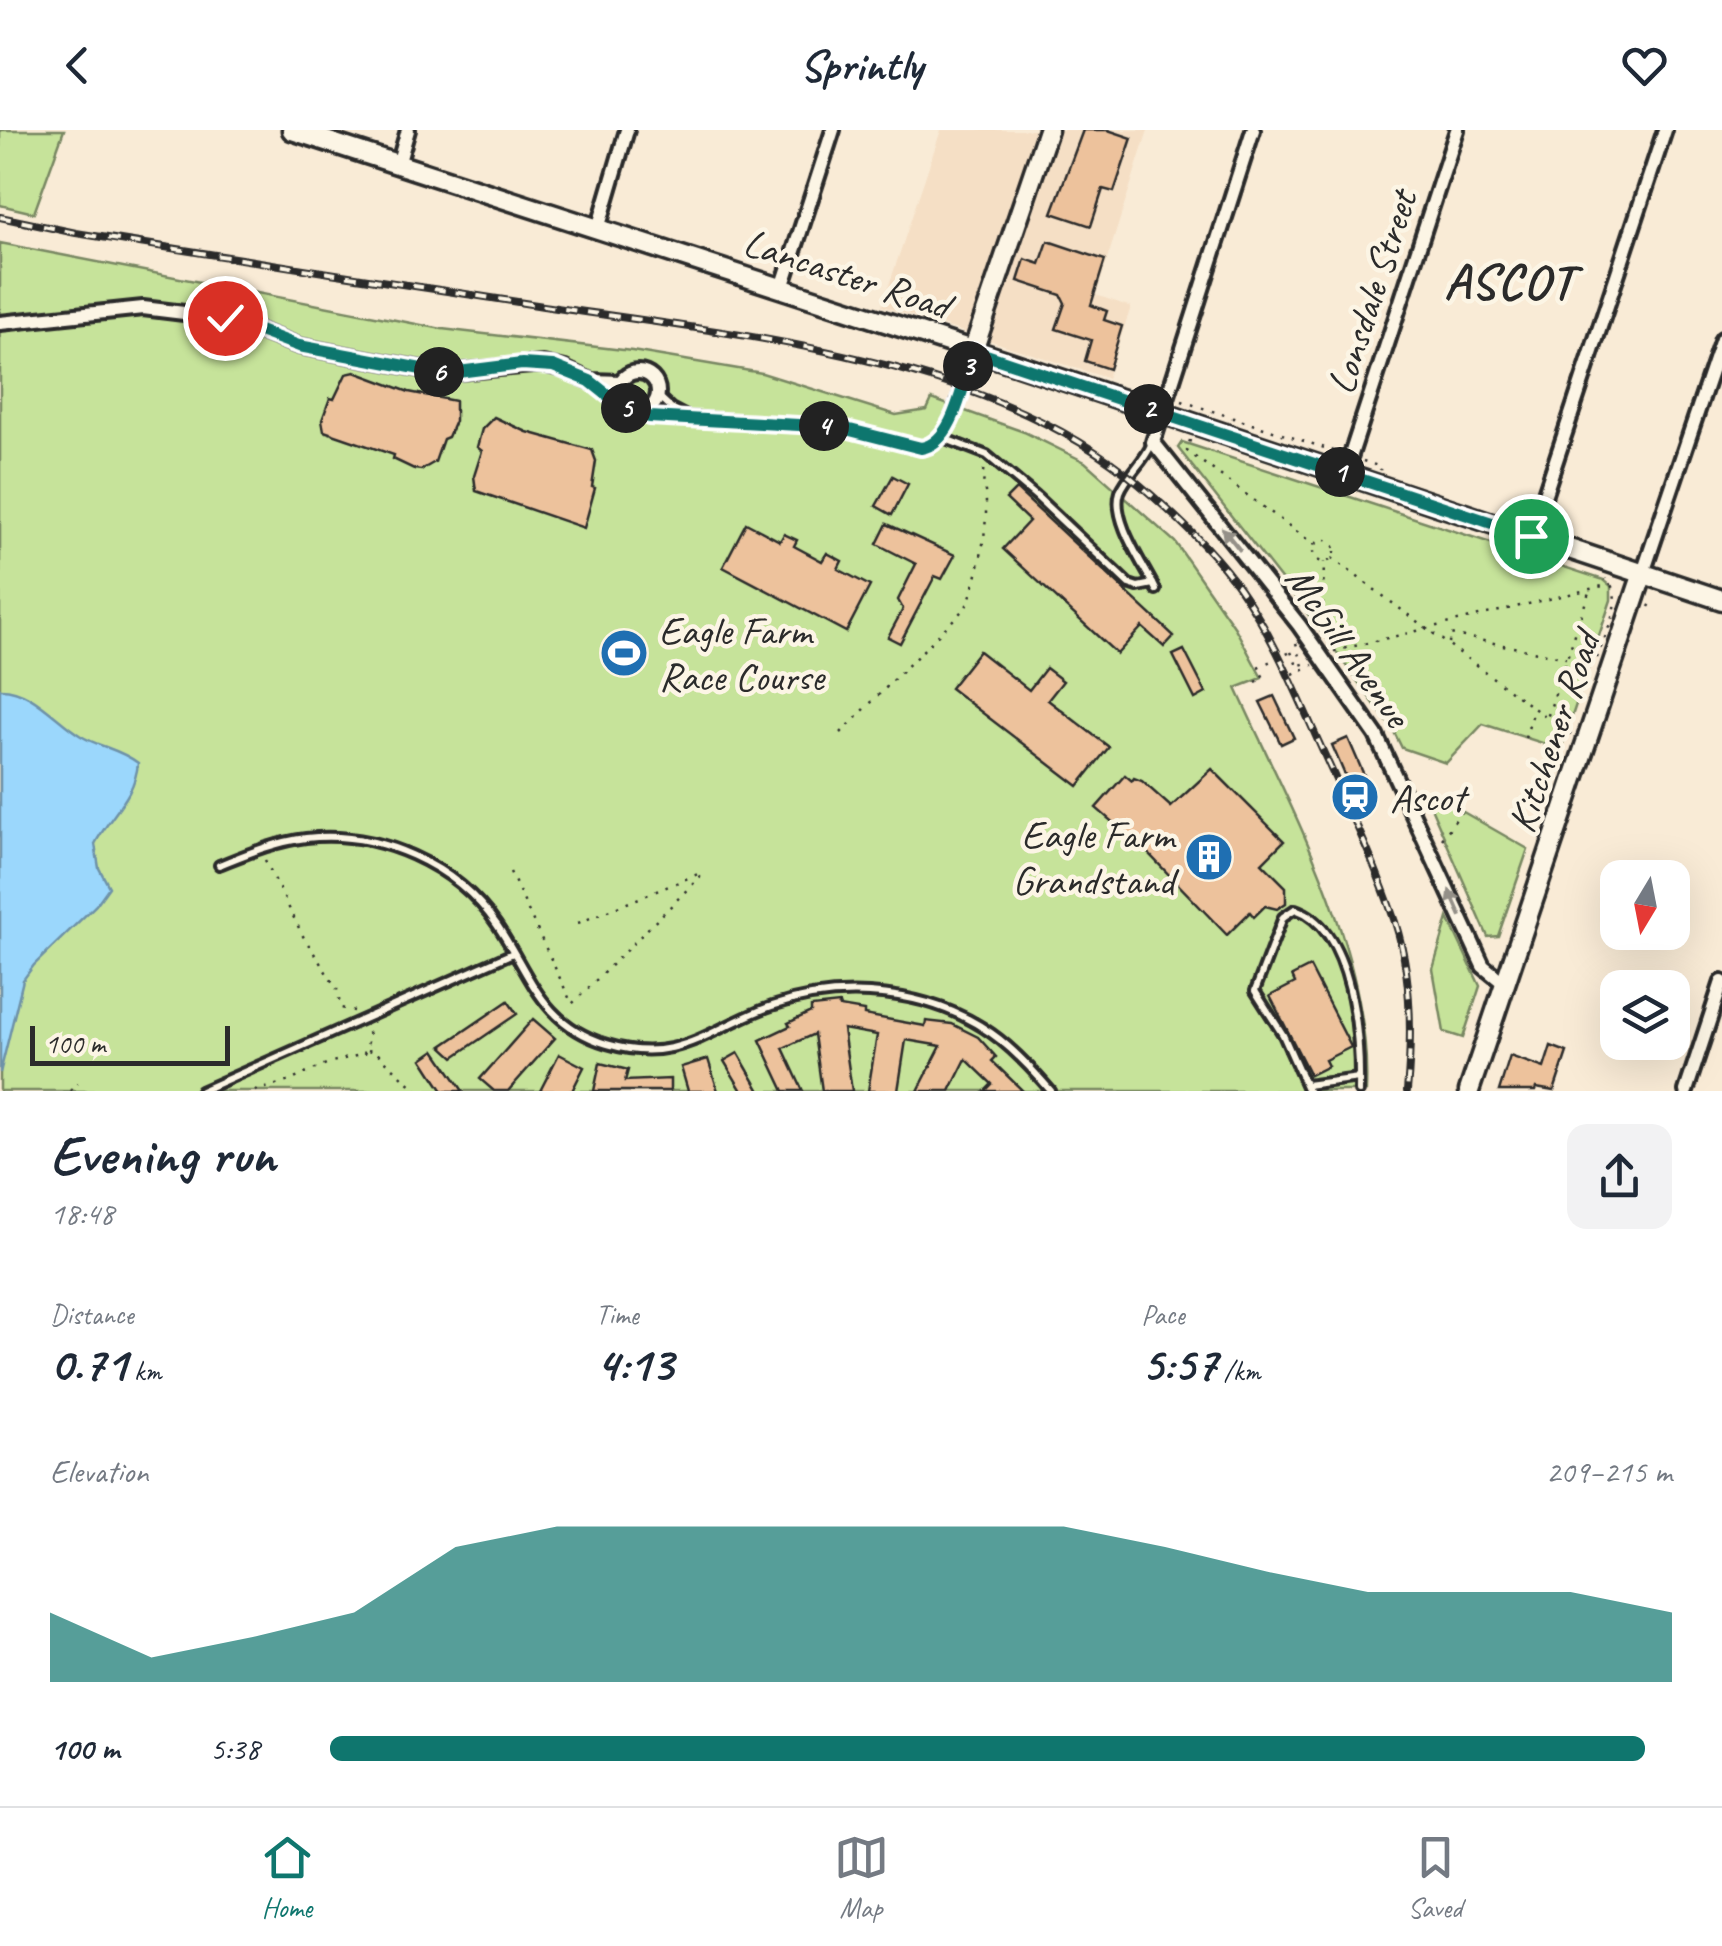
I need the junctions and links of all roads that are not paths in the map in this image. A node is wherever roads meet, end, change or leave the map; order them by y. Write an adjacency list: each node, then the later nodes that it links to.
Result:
1 (292, 130): 9 (main road, Lancaster Road)
2 (408, 130): 9 (street)
3 (627, 130): 10 (street)
4 (833, 130): 11 (street)
5 (1048, 130): 14 (main road)
6 (1253, 130): 20 (street)
7 (1457, 130): 24 (street, Lonsdale Street)
8 (1664, 130): 25 (street)
9 (398, 165): 10 (main road, Lancaster Road)
10 (598, 230): 11 (main road, Lancaster Road)
11 (782, 288): 14 (main road, Lancaster Road)
12 (0, 323): 15 (street)
13 (1722, 339): 26 (street, Kitchener Road)
14 (974, 351): 20 (main road, Lancaster Road); 22 (lane)
15 (590, 381): 16 (street); 18 (street)
16 (620, 382): 17 (street); 18 (street)
17 (657, 394): 19 (street); 21 (lane)
18 (619, 399): 19 (street)
19 (639, 412): 21 (lane)
20 (1161, 412): 23 (street); 24 (main road, Lancaster Road)
21 (689, 417): 22 (lane)
22 (942, 438): 23 (lane)
23 (1152, 442): 31 (street, McGill Avenue, one-way to 23)
24 (1345, 474): 25 (main road, Lancaster Road)
25 (1531, 536): 26 (main road, Lancaster Road)
26 (1643, 573): 27 (main road, Lancaster Road); 31 (main road, Kitchener Road)
27 (1722, 600)
28 (219, 865): 29 (lane)
29 (513, 953): 35 (lane); 36 (lane)
30 (1722, 982): 38 (street)
31 (1505, 984): 34 (main road, Kitchener Road)
32 (1359, 1078): 33 (lane); 33 (lane); 37 (lane)
33 (1307, 1088)
34 (1473, 1088)
35 (201, 1091)
36 (1051, 1091)
37 (1359, 1091)
38 (1686, 1091)

